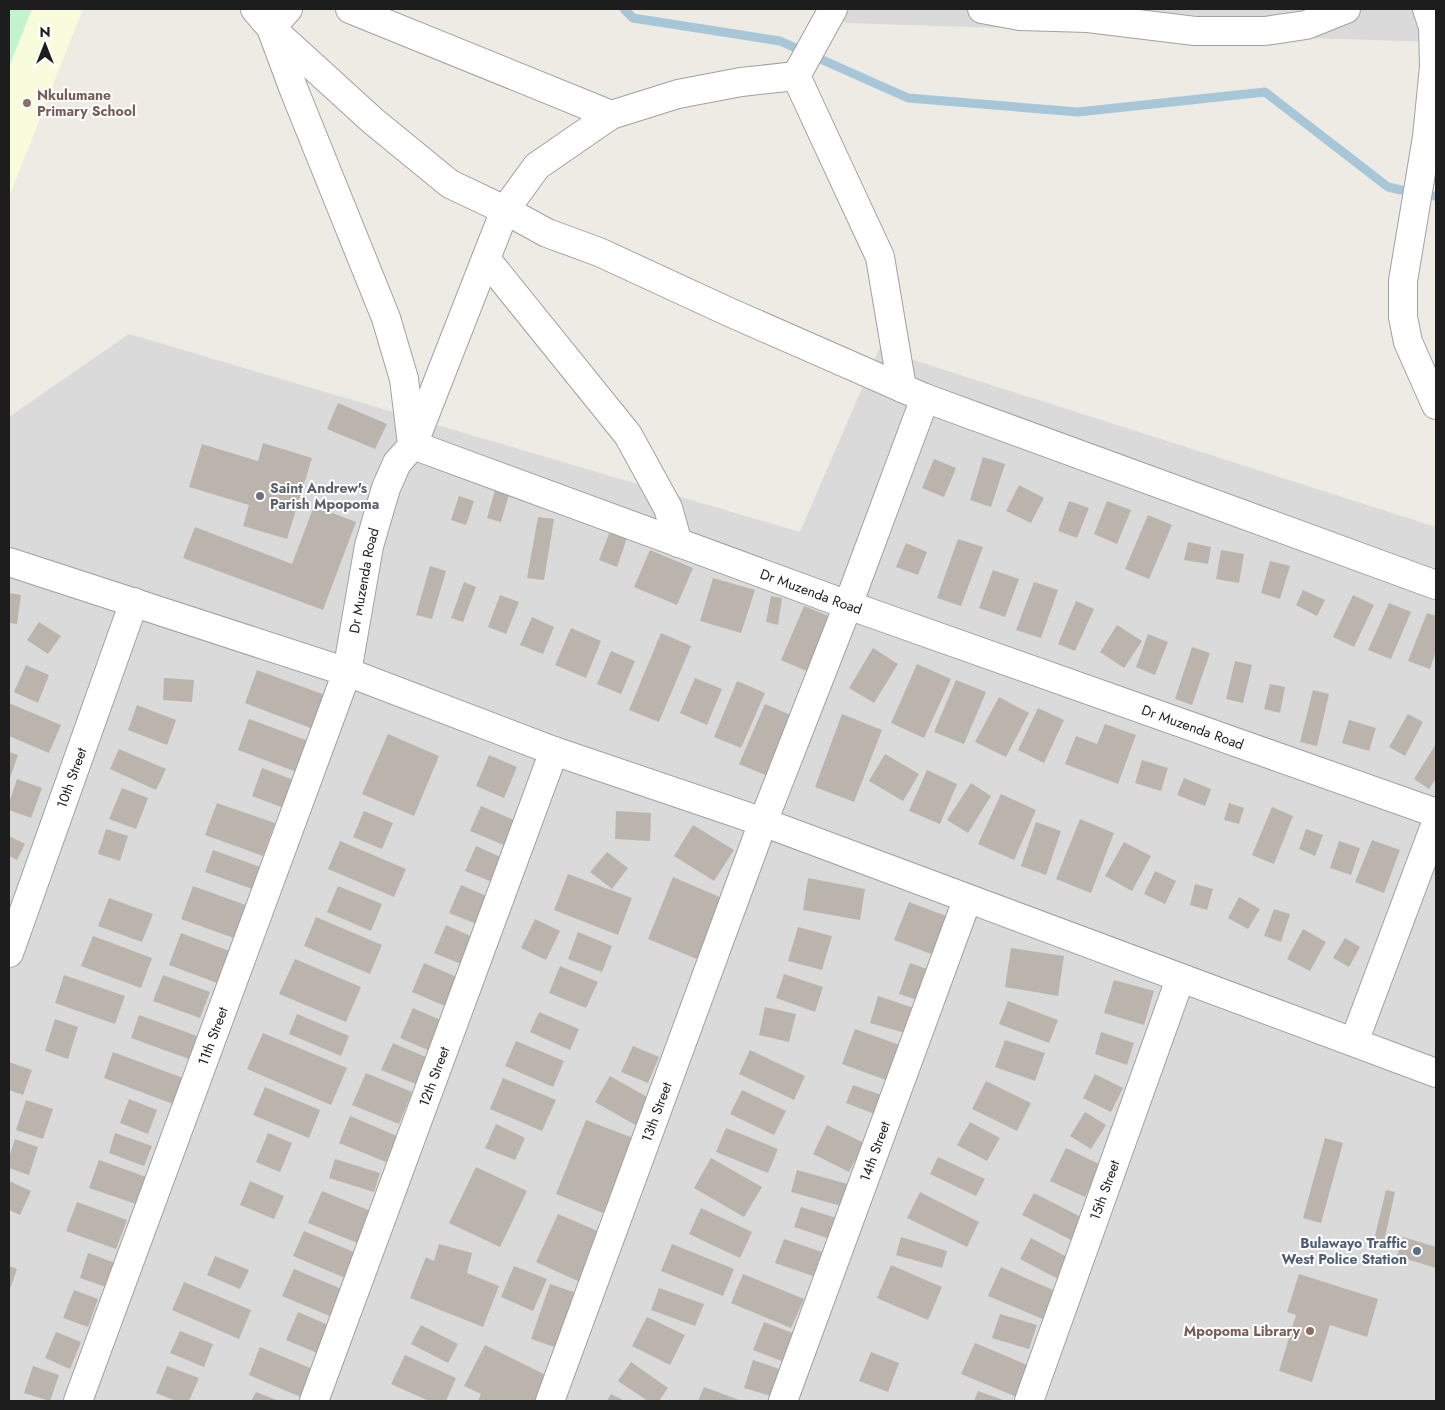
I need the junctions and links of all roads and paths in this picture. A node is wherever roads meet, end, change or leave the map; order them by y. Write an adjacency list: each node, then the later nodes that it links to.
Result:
1 (350, 9): 9 (street)
2 (982, 9): 5 (street)
3 (1346, 9): 5 (street)
4 (1427, 9): 13 (street)
5 (1090, 13)
6 (271, 15): 10 (street); 14 (street)
7 (829, 18): 8 (street)
8 (796, 76): 9 (street); 12 (street)
9 (611, 115): 10 (street)
10 (505, 210): 11 (street); 12 (street)
11 (486, 259): 14 (street); 15 (street)
12 (913, 393): 17 (street); 19 (street, 13th Street)
13 (1436, 405)
14 (413, 445): 15 (street, Dr Muzenda Road); 20 (street, Dr Muzenda Road)
15 (678, 543): 19 (street, Dr Muzenda Road)
16 (9, 562): 18 (street)
17 (1436, 585)
18 (134, 602): 20 (street); 26 (street, 10th Street)
19 (848, 605): 22 (street, Dr Muzenda Road); 23 (street, 13th Street)
20 (347, 672): 21 (street); 30 (street, 11th Street)
21 (554, 751): 23 (street); 31 (street, 12th Street)
22 (1436, 813)
23 (763, 822): 25 (street); 32 (street, 13th Street)
24 (1436, 823): 28 (street)
25 (967, 900): 27 (street); 33 (street, 14th Street)
26 (9, 953)
27 (1180, 979): 28 (street); 34 (street, 15th Street)
28 (1354, 1042): 29 (street)
29 (1436, 1074)
30 (78, 1401)
31 (314, 1401)
32 (550, 1401)
33 (783, 1401)
34 (1029, 1401)

